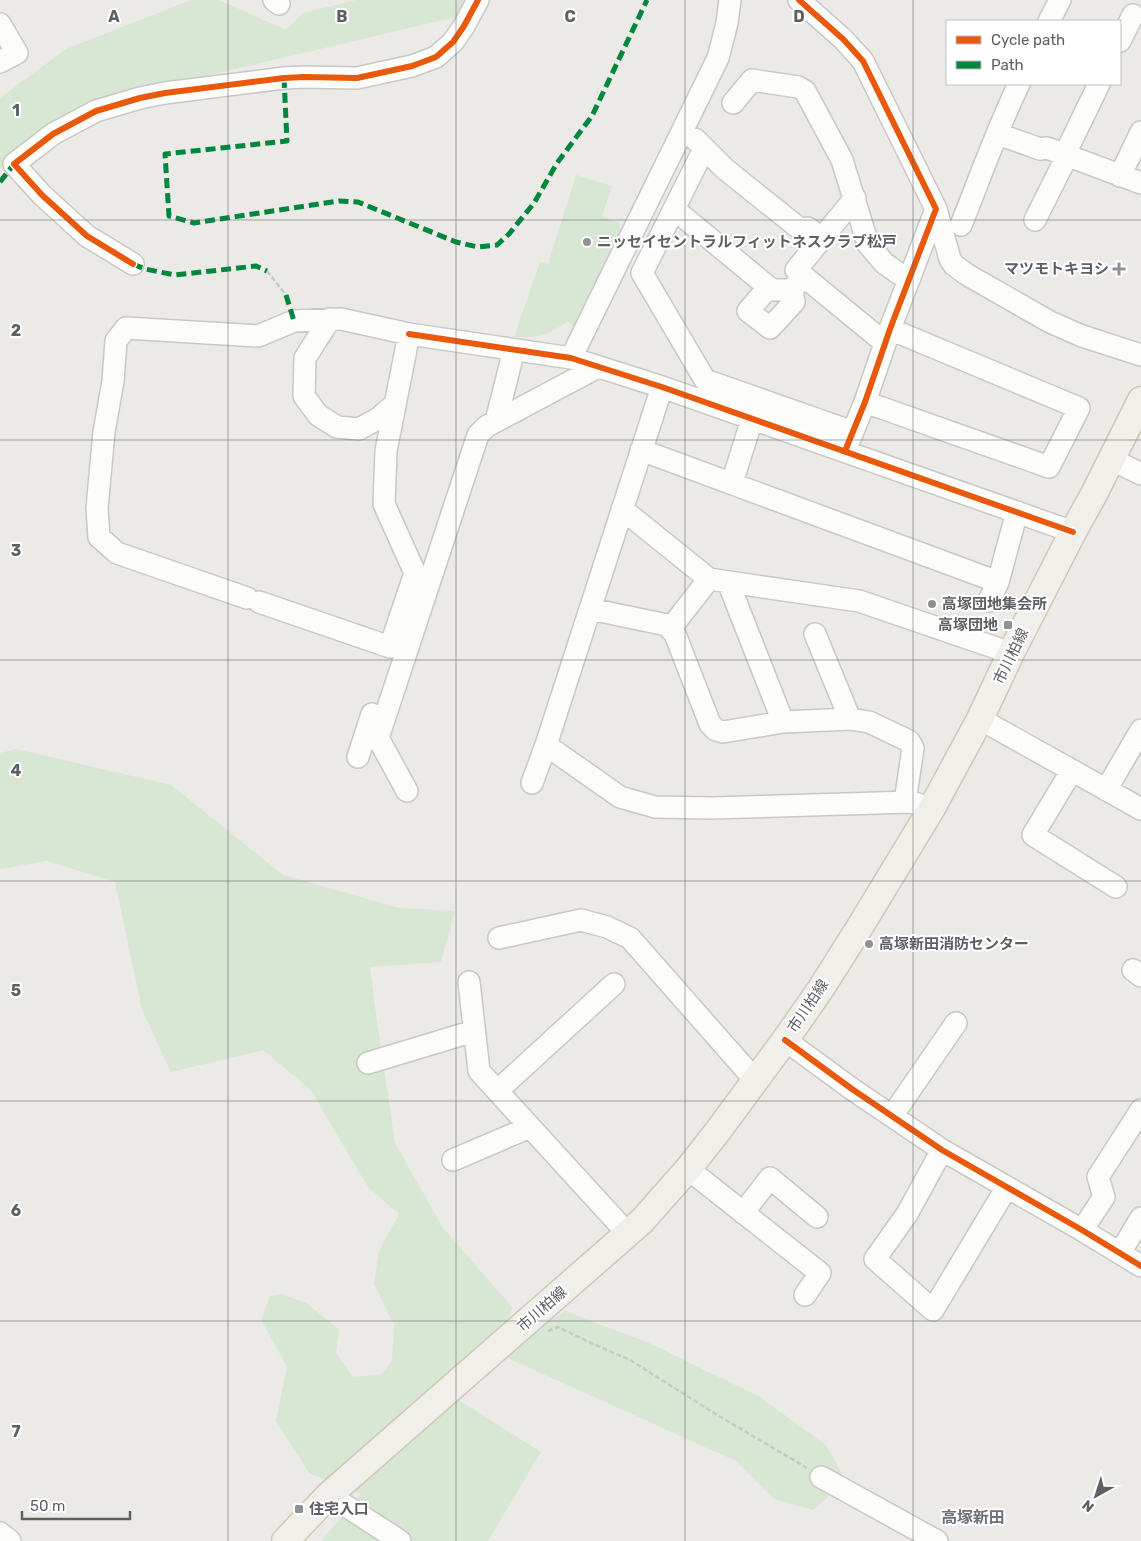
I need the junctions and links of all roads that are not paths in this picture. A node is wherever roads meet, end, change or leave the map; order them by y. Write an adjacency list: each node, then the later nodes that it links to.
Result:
1 (478, 0): 24 (street)
2 (730, 0): 33 (street)
3 (799, 0): 20 (street)
4 (1060, 0): 6 (street)
5 (1133, 15): 8 (street)
6 (1050, 20)
7 (0, 24): 9 (street)
8 (1121, 39)
9 (0, 62)
10 (1019, 85): 14 (street)
11 (1099, 85): 15 (street)
12 (733, 103): 18 (street)
13 (1141, 132): 16 (street)
14 (998, 134): 15 (street); 22 (street)
15 (1066, 155): 16 (street); 21 (street)
16 (1120, 176): 17 (street)
17 (1141, 183)
18 (855, 198): 23 (street); 25 (street)
19 (674, 208): 23 (street); 27 (street); 41 (street)
20 (936, 209): 25 (street); 32 (street)
21 (1035, 220)
22 (961, 225)
23 (822, 239): 26 (street)
24 (132, 264)
25 (910, 278): 30 (street)
26 (797, 283): 27 (street); 27 (street); 30 (street)
27 (769, 287)
28 (330, 319): 29 (street); 38 (street); 54 (street)
29 (409, 334): 31 (street); 38 (street)
30 (888, 336): 37 (street); 37 (street)
31 (514, 350): 33 (street); 40 (street)
32 (1141, 355)
33 (571, 358): 34 (street)
34 (598, 367): 35 (street); 40 (street)
35 (662, 387): 39 (street); 42 (street)
36 (1141, 400): 44 (main road, 市川柏線)
37 (865, 402): 41 (street)
38 (395, 404): 54 (street)
39 (752, 419): 43 (street); 46 (street)
40 (496, 421): 65 (street)
41 (853, 432): 43 (street)
42 (641, 450): 46 (street); 47 (street)
43 (845, 451): 48 (street)
44 (1111, 459): 45 (street); 49 (main road, 市川柏線)
45 (1141, 474)
46 (732, 483): 48 (street)
47 (622, 509): 50 (street); 51 (street)
48 (1017, 512): 49 (street)
49 (1073, 532): 55 (main road, 市川柏線)
50 (718, 580): 52 (street); 55 (street); 58 (street)
51 (590, 609): 52 (street); 60 (street)
52 (670, 629): 58 (street)
53 (815, 634): 57 (street)
54 (390, 647): 61 (street)
55 (1011, 653): 56 (main road, 市川柏線)
56 (980, 718): 62 (street); 67 (main road, 市川柏線)
57 (850, 719): 58 (street); 66 (street)
58 (783, 722)
59 (1141, 730): 64 (street)
60 (546, 745): 63 (street); 66 (street)
61 (358, 757)
62 (1072, 770): 64 (street); 69 (street)
63 (532, 783)
64 (1106, 790): 68 (street)
65 (407, 791)
66 (905, 802): 67 (street)
67 (932, 808): 75 (main road, 市川柏線)
68 (1141, 809)
69 (1116, 887)
70 (499, 938): 77 (street)
71 (469, 982): 74 (street)
72 (614, 984): 78 (street)
73 (956, 1023): 80 (street)
74 (474, 1031): 76 (street); 78 (street)
75 (785, 1040): 77 (main road, 市川柏線); 80 (street)
76 (368, 1063)
77 (755, 1080): 84 (main road, 市川柏線)
78 (497, 1091): 81 (street)
79 (1141, 1110): 89 (street)
80 (892, 1116): 82 (street)
81 (530, 1127): 83 (street); 90 (street)
82 (942, 1150): 85 (street); 85 (street)
83 (453, 1160)
84 (688, 1169): 86 (street); 90 (main road, 市川柏線)
85 (1007, 1187): 89 (street)
86 (743, 1213): 87 (street); 93 (street)
87 (817, 1217)
88 (1141, 1218): 91 (street)
89 (1082, 1230): 91 (street)
90 (628, 1234): 95 (main road, 市川柏線)
91 (1120, 1253): 92 (street)
92 (1141, 1266)
93 (805, 1295)
94 (821, 1477): 100 (street)
95 (329, 1495): 98 (main road, 市川柏線); 99 (street)
96 (0, 1533): 97 (street)
97 (10, 1541)
98 (285, 1541)
99 (400, 1541)
100 (937, 1541)

